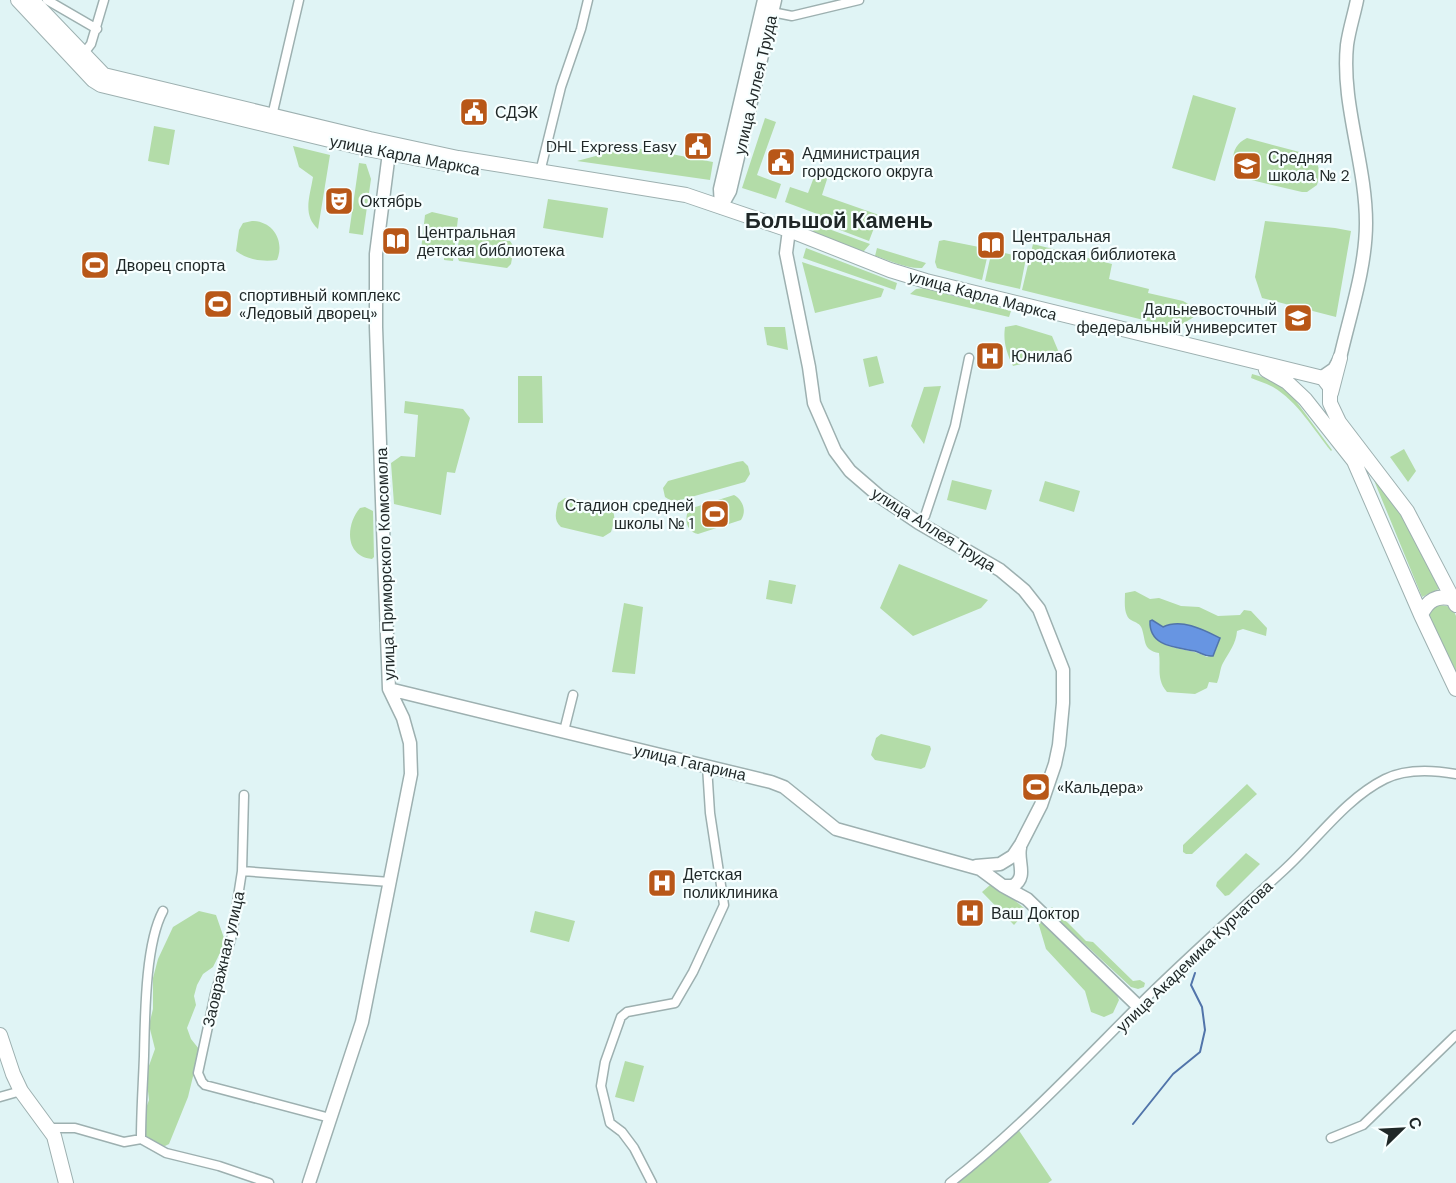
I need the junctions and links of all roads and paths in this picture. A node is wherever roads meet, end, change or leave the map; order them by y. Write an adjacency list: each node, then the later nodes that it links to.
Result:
1 (18, 0): 12 (main road)
2 (32, 0): 12 (main road)
3 (47, 0): 11 (street)
4 (104, 0): 11 (street)
5 (299, 0): 14 (street)
6 (588, 0): 16 (street)
7 (764, 0): 17 (street, улица Аллея Труда)
8 (859, 0): 10 (street)
9 (1358, 0): 20 (street)
10 (774, 6): 17 (street, улица Аллея Труда)
11 (97, 29): 12 (street)
12 (80, 58): 13 (main road)
13 (99, 77): 14 (main road, улица Карла Маркса); 15 (main road, улица Карла Маркса)
14 (272, 116): 15 (main road, улица Карла Маркса)
15 (390, 149): 16 (main road, улица Карла Маркса); 17 (main road, улица Карла Маркса); 28 (street, улица Приморского Комсомола)
16 (540, 172): 17 (main road, улица Карла Маркса)
17 (721, 207): 18 (main road, улица Карла Маркса)
18 (789, 230): 21 (main road, улица Карла Маркса); 25 (street, улица Аллея Труда)
19 (969, 358): 25 (street)
20 (1340, 358): 22 (street); 23 (main road)
21 (1251, 362): 22 (main road); 24 (main road)
22 (1320, 377): 23 (main road); 24 (main road)
23 (1330, 395): 24 (main road); 26 (main road)
24 (1306, 400): 27 (main road)
25 (919, 523): 35 (street, улица Аллея Труда)
26 (1455, 601): 27 (main road)
27 (1421, 615): 29 (main road)
28 (389, 689): 31 (street, улица Гагарина); 40 (street, улица Приморского Комсомола)
29 (1456, 689)
30 (573, 695): 31 (street)
31 (564, 731): 32 (street, улица Гагарина)
32 (707, 766): 37 (street, улица Гагарина); 56 (street)
33 (1456, 774): 44 (street, улица Академика Курчатова)
34 (244, 795): 38 (street, Заовражная улица)
35 (1022, 844): 36 (street); 39 (street)
36 (1002, 863): 37 (street); 39 (street); 41 (street)
37 (976, 866): 41 (street)
38 (242, 871): 40 (street); 49 (street, Заовражная улица)
39 (1022, 872): 41 (street); 42 (street)
40 (390, 882): 49 (street, улица Приморского Комсомола)
41 (1001, 884): 42 (street)
42 (1027, 899): 44 (street)
43 (163, 911): 52 (street)
44 (1138, 1006): 57 (street, улица Академика Курчатова)
45 (0, 1035): 47 (main road)
46 (1456, 1035): 51 (street)
47 (21, 1091): 48 (street); 50 (main road)
48 (0, 1096)
49 (330, 1118): 55 (street, улица Приморского Комсомола)
50 (49, 1128): 52 (street); 53 (main road)
51 (1331, 1137)
52 (141, 1139): 54 (street)
53 (66, 1183)
54 (269, 1183)
55 (309, 1183)
56 (652, 1183)
57 (950, 1183)

